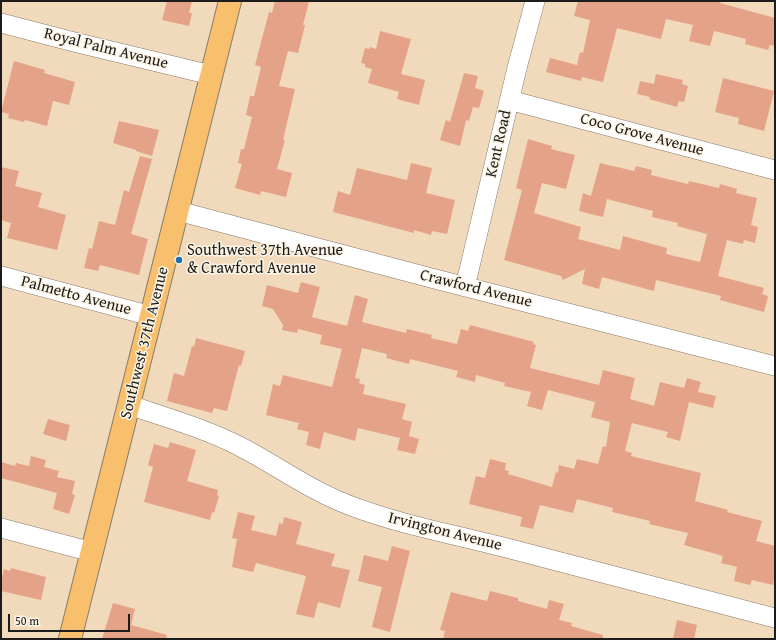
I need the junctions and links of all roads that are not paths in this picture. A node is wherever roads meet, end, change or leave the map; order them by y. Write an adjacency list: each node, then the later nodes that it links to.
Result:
1 (230, 1): 4 (main road, Southwest 37th Avenue)
2 (535, 1): 5 (street, Kent Road)
3 (1, 23): 4 (street, Royal Palm Avenue)
4 (211, 75): 7 (main road, Southwest 37th Avenue)
5 (509, 100): 6 (street, Coco Grove Avenue); 9 (street, Kent Road)
6 (775, 170)
7 (178, 211): 9 (street, Crawford Avenue); 10 (main road, Southwest 37th Avenue)
8 (1, 276): 10 (street, Palmetto Avenue)
9 (465, 287): 11 (street, Crawford Avenue)
10 (151, 316): 12 (main road, Southwest 37th Avenue)
11 (775, 366)
12 (130, 405): 14 (main road, Southwest 37th Avenue); 15 (street, Irvington Avenue)
13 (1, 528): 14 (street)
14 (92, 552): 16 (main road, Southwest 37th Avenue)
15 (775, 618)
16 (70, 639)

